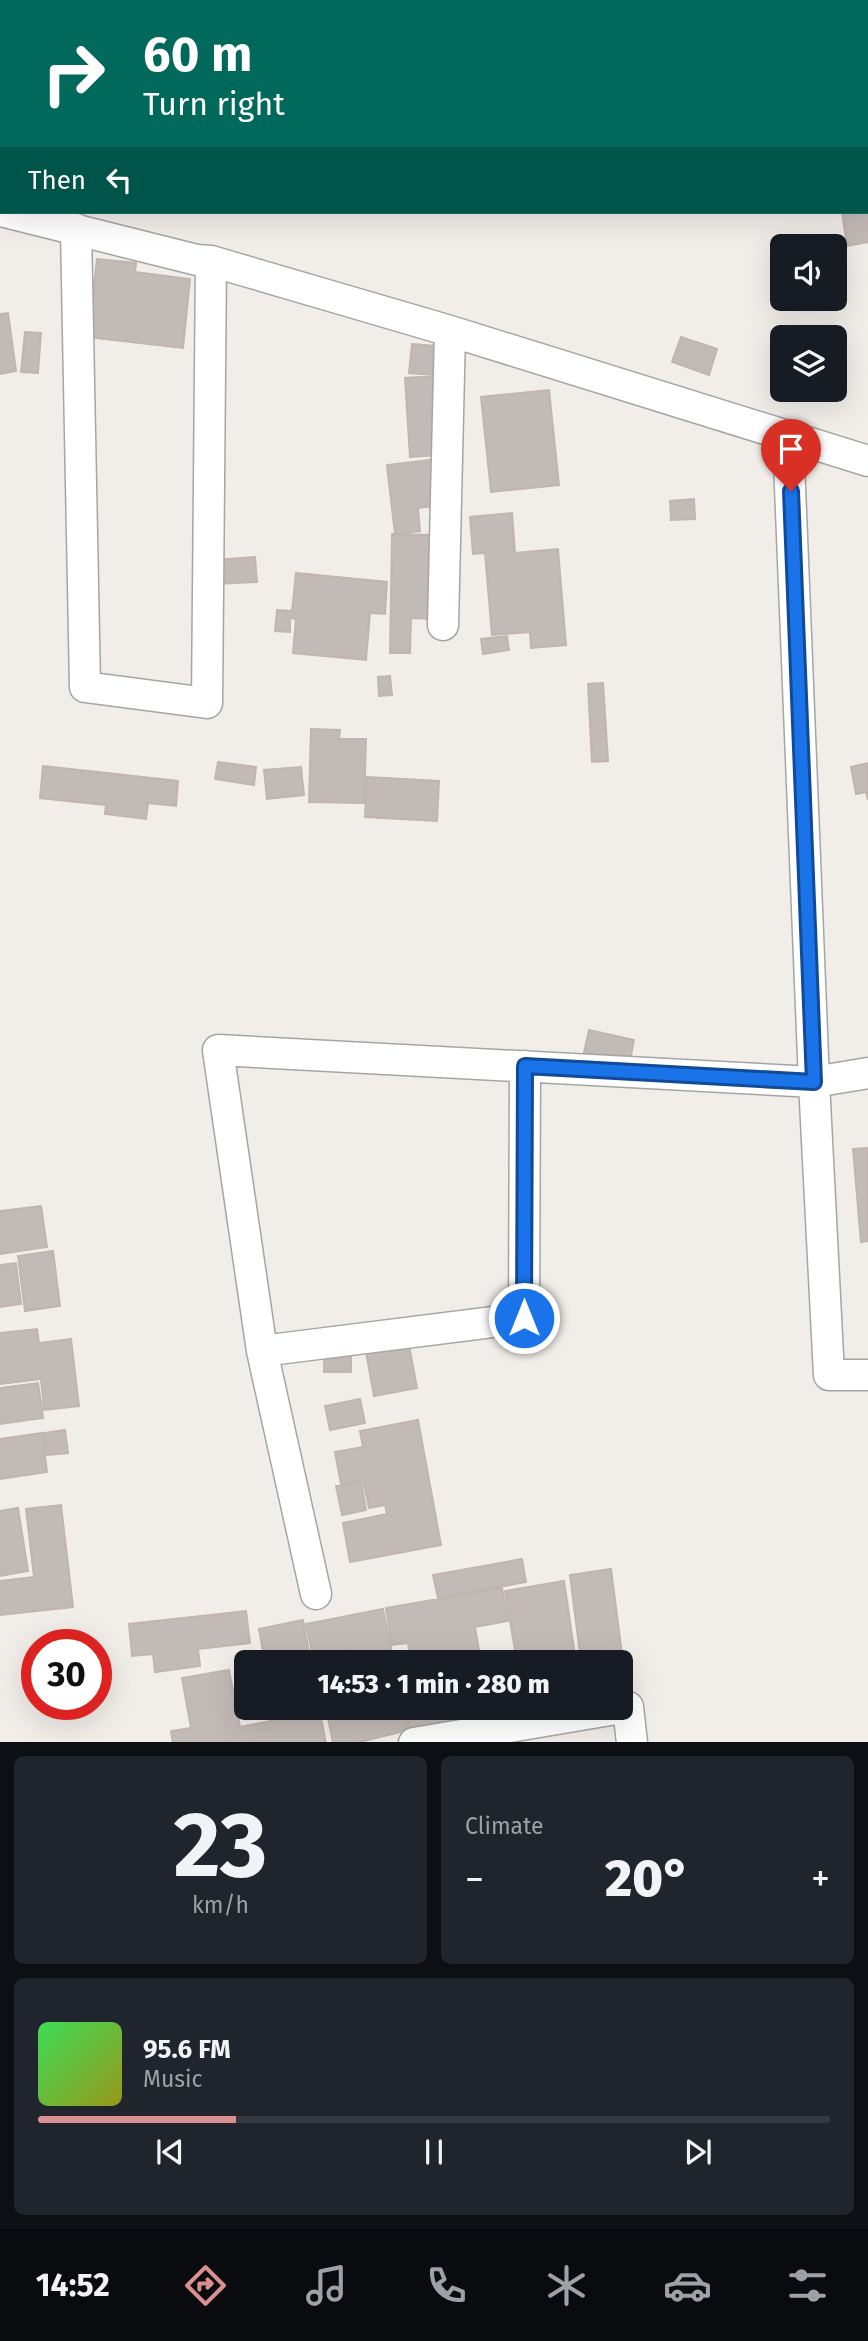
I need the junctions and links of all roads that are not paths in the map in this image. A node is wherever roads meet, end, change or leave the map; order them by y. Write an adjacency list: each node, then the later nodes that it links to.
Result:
1 (42, 216): 2 (street)
2 (76, 229): 3 (street); 3 (street)
3 (211, 261): 4 (street)
4 (450, 331): 5 (street); 7 (street)
5 (789, 437): 6 (street); 10 (street)
6 (868, 461)
7 (443, 625)
8 (525, 1066): 10 (street); 11 (street); 11 (street)
9 (868, 1073): 10 (street)
10 (814, 1082): 12 (street)
11 (262, 1351): 13 (street)
12 (868, 1375)
13 (316, 1594)
14 (414, 1742): 15 (street)
15 (632, 1742)

